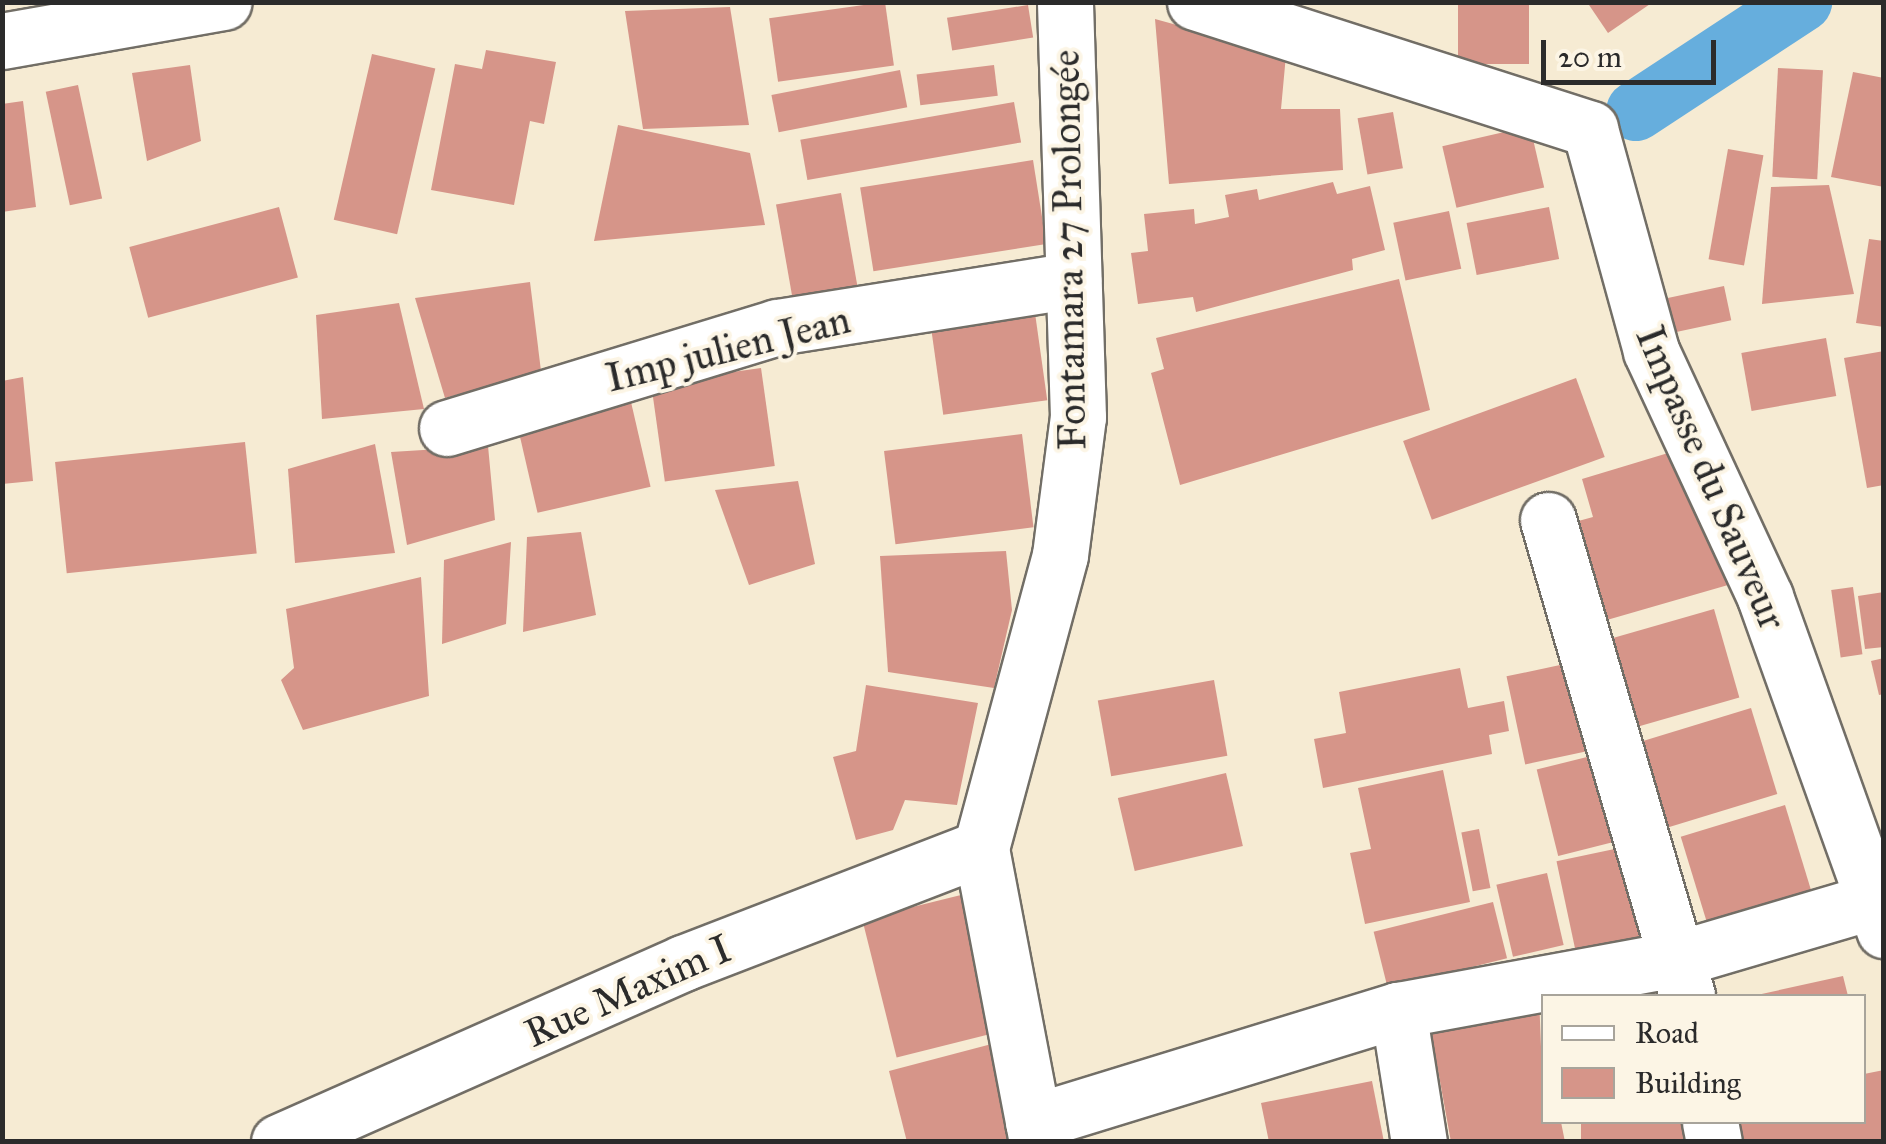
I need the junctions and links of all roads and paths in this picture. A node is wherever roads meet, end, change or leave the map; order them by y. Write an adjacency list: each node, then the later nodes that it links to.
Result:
1 (224, 2): 4 (street)
2 (1066, 2): 5 (street, Fontamara 27 Prolongée)
3 (1196, 2): 9 (street, Impasse du Sauveur)
4 (2, 41)
5 (1073, 280): 6 (street, Imp julien Jean); 8 (street, Fontamara 27 Prolongée)
6 (447, 428)
7 (1548, 520): 10 (street)
8 (981, 848): 12 (street, Fontamara 27 Prolongée); 13 (street, Rue Maxim I)
9 (1879, 916): 10 (street)
10 (1683, 977): 11 (street)
11 (1398, 1010): 12 (street); 14 (street)
12 (1035, 1132)
13 (278, 1142)
14 (1419, 1142)

